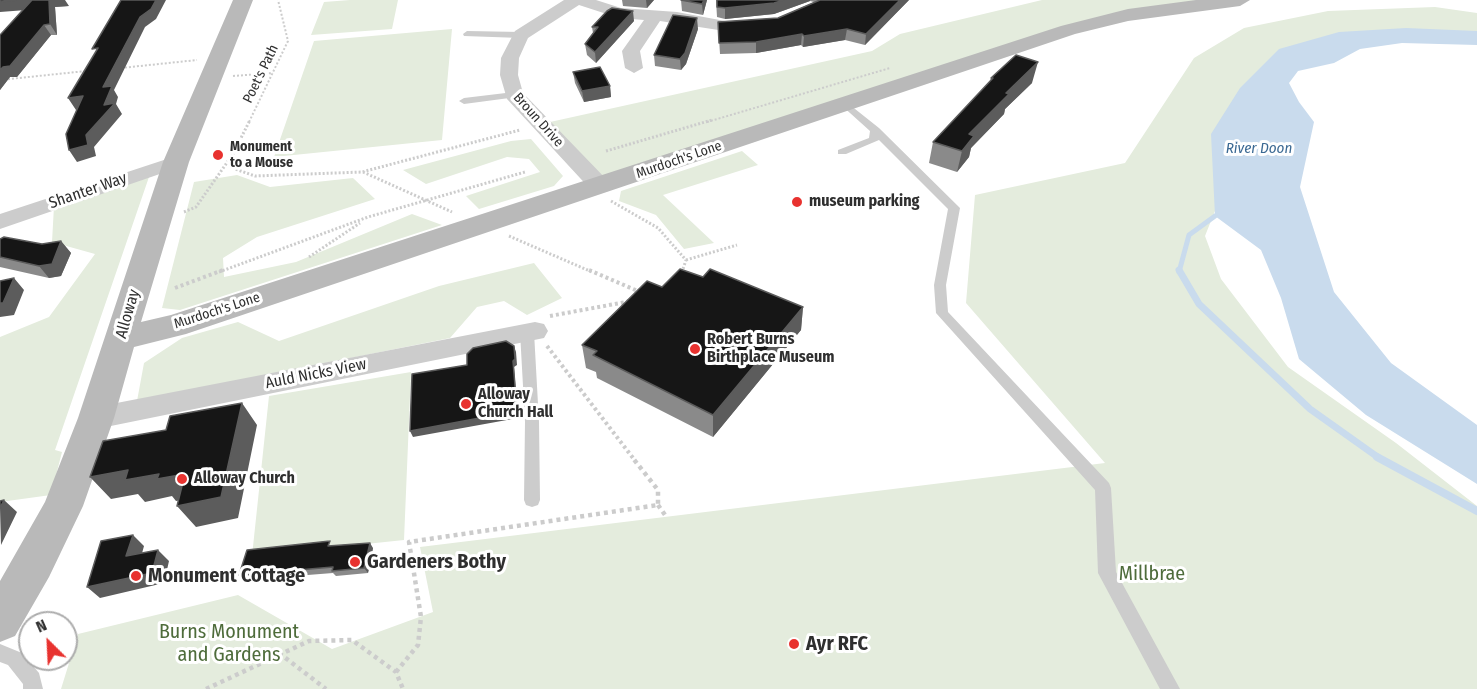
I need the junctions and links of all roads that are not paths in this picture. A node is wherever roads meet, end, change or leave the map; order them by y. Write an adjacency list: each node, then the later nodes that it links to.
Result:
1 (243, 0): 15 (street, Alloway)
2 (575, 0): 8 (street)
3 (580, 0): 5 (street)
4 (1240, 0): 12 (street, Murdoch's Lone)
5 (656, 16): 6 (street); 9 (street)
6 (766, 23)
7 (467, 34): 8 (lane)
8 (521, 35): 10 (street, Broun Drive)
9 (634, 68)
10 (514, 95): 11 (lane); 16 (street, Broun Drive)
11 (464, 101)
12 (845, 104): 13 (lane); 16 (street, Murdoch's Lone)
13 (875, 130): 14 (lane); 25 (lane)
14 (842, 152)
15 (177, 162): 17 (street, Shanter Way); 19 (street, Alloway)
16 (600, 186): 19 (street, Murdoch's Lone)
17 (0, 222)
18 (531, 331): 20 (street, Auld Nicks View); 21 (lane)
19 (121, 338): 20 (street, Alloway)
20 (96, 418): 22 (street, Alloway)
21 (532, 500)
22 (0, 621)
23 (0, 653): 24 (lane)
24 (33, 689)
25 (1170, 689)

